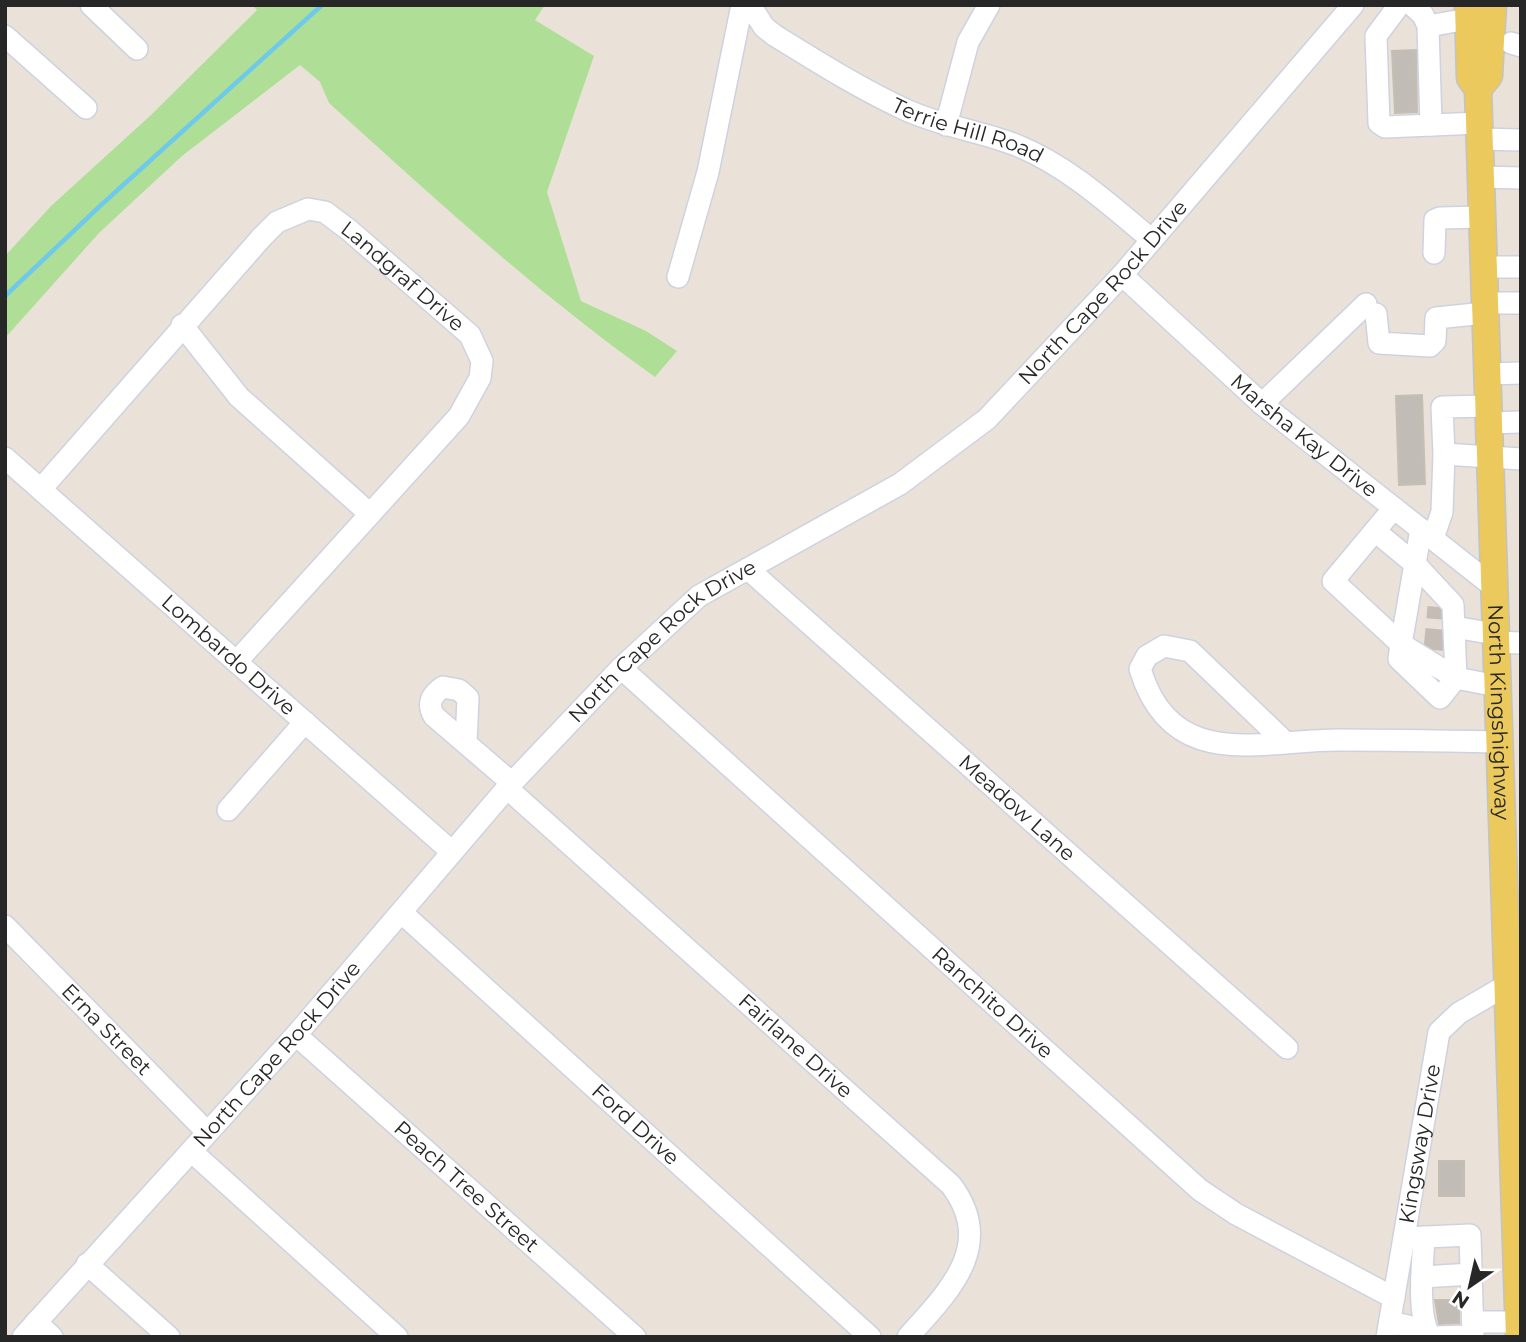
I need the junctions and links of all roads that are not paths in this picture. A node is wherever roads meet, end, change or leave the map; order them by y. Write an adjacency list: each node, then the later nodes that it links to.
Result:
1 (91, 5): 13 (street)
2 (742, 5): 14 (street)
3 (750, 5): 11 (street, Terrie Hill Road)
4 (989, 5): 17 (street)
5 (1353, 5): 24 (street, North Cape Rock Drive)
6 (1399, 5): 18 (street)
7 (1412, 5): 10 (street)
8 (1493, 5): 15 (main road, North Kingshighway)
9 (1468, 12): 10 (street); 15 (main road, North Kingshighway)
10 (1428, 26): 18 (street)
11 (774, 34): 14 (street); 17 (street, Terrie Hill Road)
12 (5, 36): 16 (street)
13 (137, 49)
14 (730, 57): 29 (street)
15 (1478, 89): 19 (main road, North Kingshighway)
16 (86, 108)
17 (946, 125): 24 (street, Terrie Hill Road)
18 (1432, 125): 19 (street)
19 (1479, 131): 20 (street); 21 (main road, North Kingshighway)
20 (1521, 140)
21 (1481, 177): 22 (street); 23 (main road, North Kingshighway)
22 (1521, 177)
23 (1482, 217): 25 (street); 26 (main road, North Kingshighway)
24 (1152, 240): 28 (street, North Cape Rock Drive)
25 (1434, 253)
26 (1484, 267): 27 (street); 31 (main road, North Kingshighway)
27 (1521, 267)
28 (1122, 275): 35 (street, Marsha Kay Drive); 48 (street, North Cape Rock Drive)
29 (678, 277)
30 (1521, 303): 31 (street)
31 (1485, 308): 34 (main road, North Kingshighway); 35 (street)
32 (182, 326): 42 (street, Landgraf Drive); 44 (street); 44 (street, Landgraf Drive)
33 (1521, 373): 34 (street)
34 (1488, 374): 36 (main road, North Kingshighway)
35 (1262, 404): 43 (street, Marsha Kay Drive)
36 (1489, 415): 37 (street); 38 (street); 39 (main road, North Kingshighway)
37 (1521, 422)
38 (1444, 454): 39 (street); 46 (street)
39 (1490, 456): 41 (street); 49 (main road, North Kingshighway)
40 (5, 458): 42 (street, Lombardo Drive)
41 (1521, 459)
42 (41, 489): 54 (street, Lombardo Drive)
43 (1394, 508): 45 (street); 46 (street, Marsha Kay Drive)
44 (370, 514): 54 (street, Landgraf Drive)
45 (1375, 531): 47 (street); 53 (street)
46 (1432, 538): 47 (street); 49 (street, Marsha Kay Drive); 50 (street)
47 (1415, 564): 50 (street); 53 (street)
48 (748, 569): 55 (street, North Cape Rock Drive); 69 (street, Meadow Lane)
49 (1494, 587): 52 (main road, North Kingshighway)
50 (1438, 597): 51 (street)
51 (1454, 627): 52 (street); 56 (street)
52 (1504, 640): 57 (main road, North Kingshighway)
53 (1401, 644): 56 (street); 56 (street)
54 (238, 660): 58 (street, Lombardo Drive)
55 (621, 668): 62 (street, North Cape Rock Drive); 79 (street, Ranchito Drive)
56 (1456, 678): 57 (street)
57 (1497, 686): 59 (main road, North Kingshighway)
58 (305, 722): 63 (street); 64 (street, Lombardo Drive)
59 (1498, 742): 61 (street); 67 (main road, North Kingshighway)
60 (466, 743): 62 (street, Fairlane Drive)
61 (1286, 743): 61 (street)
62 (509, 786): 64 (street, North Cape Rock Drive); 89 (street, Fairlane Drive)
63 (228, 810)
64 (451, 851): 65 (street, North Cape Rock Drive)
65 (402, 913): 68 (street, North Cape Rock Drive); 88 (street, Ford Drive)
66 (5, 926): 71 (street, Erna Street)
67 (1514, 986): 70 (main road, North Kingshighway); 74 (street, Kingsway Drive)
68 (296, 1035): 71 (street, North Cape Rock Drive); 87 (street, Peach Tree Street)
69 (1287, 1048)
70 (1516, 1121): 73 (main road, North Kingshighway)
71 (207, 1132): 72 (street, North Cape Rock Drive)
72 (191, 1151): 75 (street, North Cape Rock Drive); 86 (street)
73 (1517, 1207): 78 (main road, North Kingshighway)
74 (1414, 1238): 76 (street); 77 (street); 79 (street, Kingsway Drive)
75 (87, 1264): 80 (street, North Cape Rock Drive); 85 (street)
76 (1472, 1274): 77 (street); 83 (street)
77 (1422, 1277): 91 (street)
78 (1519, 1289): 82 (main road, North Kingshighway)
79 (1394, 1298): 81 (street, Kingsway Drive)
80 (29, 1329): 84 (street)
81 (1389, 1329): 90 (street)
82 (1518, 1329): 83 (street)
83 (1473, 1332): 91 (street)
84 (52, 1337)
85 (169, 1337)
86 (397, 1337)
87 (635, 1337)
88 (870, 1337)
89 (908, 1337)
90 (1413, 1337)
91 (1431, 1337)

